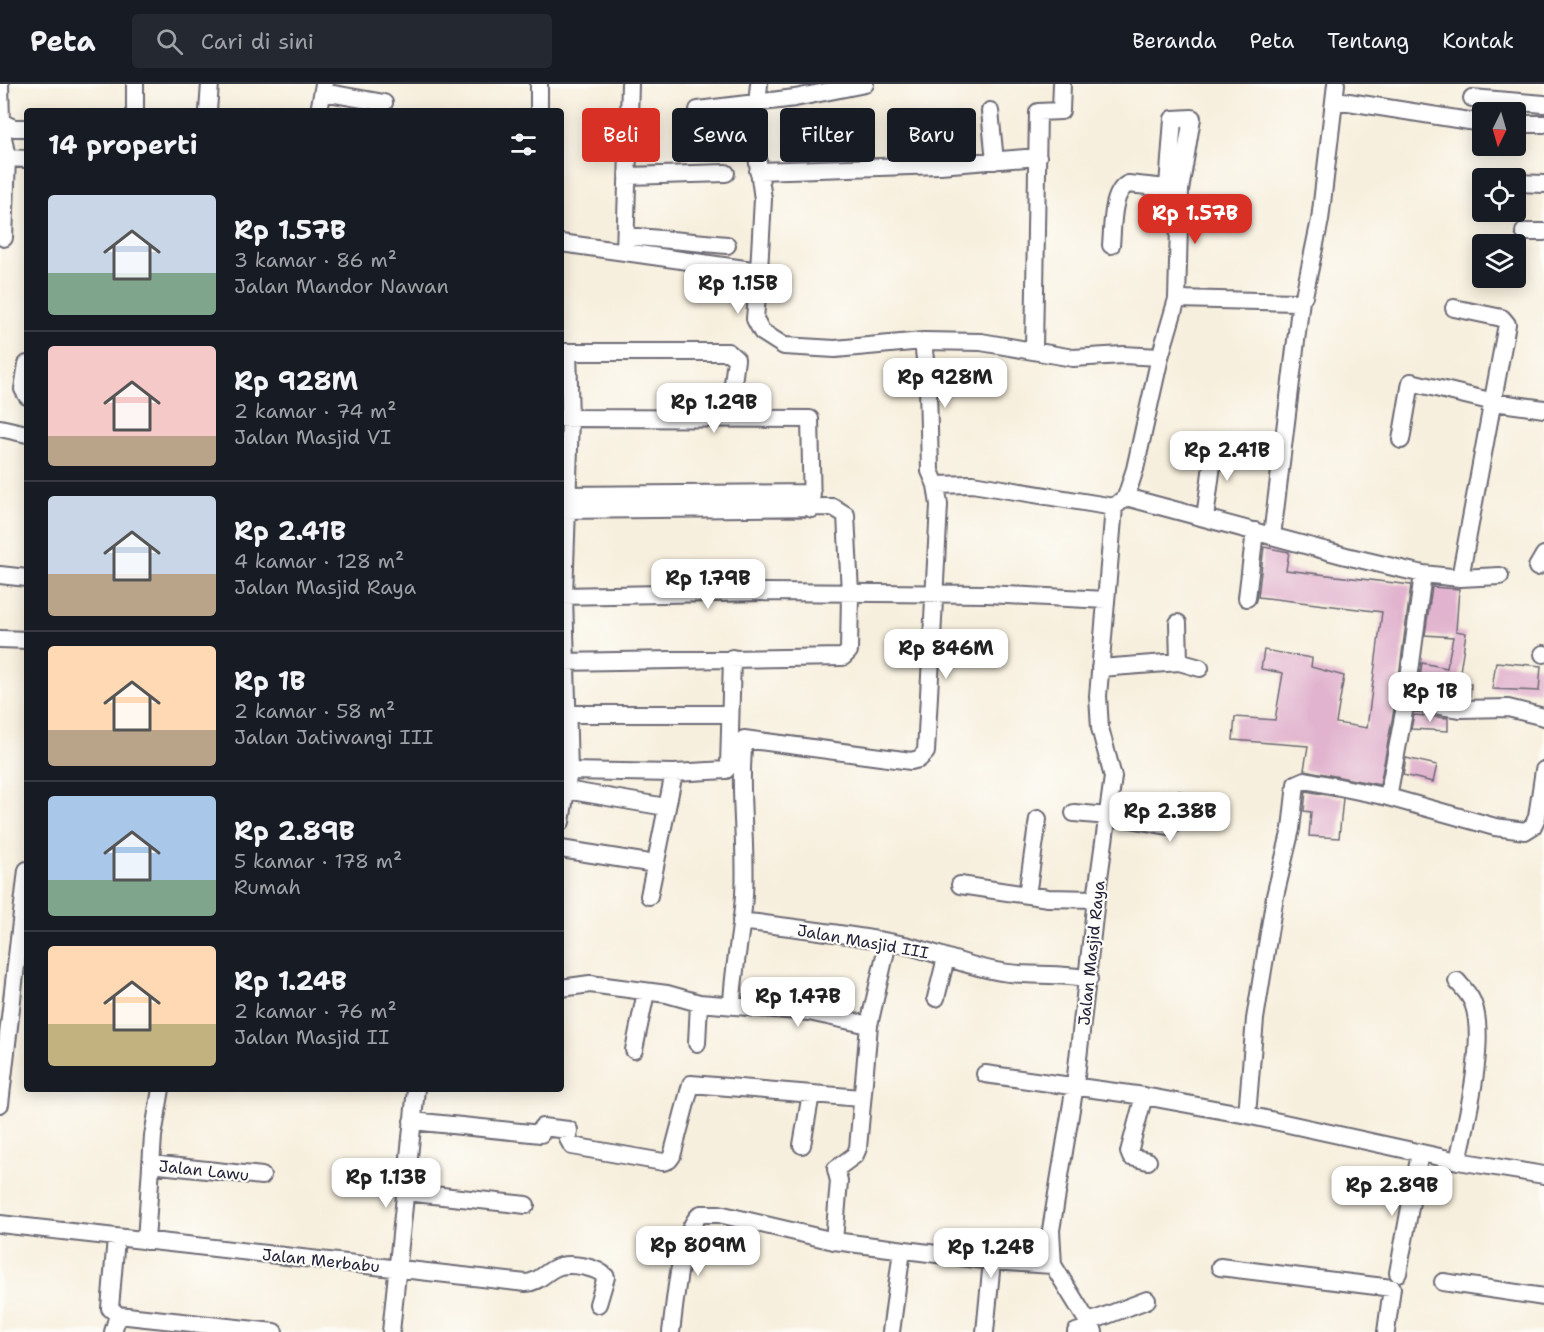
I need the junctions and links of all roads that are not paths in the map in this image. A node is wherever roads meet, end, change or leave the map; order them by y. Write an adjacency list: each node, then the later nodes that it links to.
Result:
1 (0, 84): 22 (street)
2 (135, 84): 15 (street)
3 (210, 84): 16 (street)
4 (539, 84): 18 (street)
5 (630, 84): 32 (street)
6 (759, 84): 12 (street)
7 (865, 84): 12 (street)
8 (1062, 84): 26 (street)
9 (323, 88): 13 (street); 17 (street)
10 (1336, 92): 21 (street); 44 (street)
11 (1472, 98): 14 (street)
12 (757, 102): 19 (street); 30 (street)
13 (384, 103)
14 (1544, 104)
15 (135, 108)
16 (208, 108)
17 (320, 108)
18 (539, 108)
19 (713, 108)
20 (990, 111): 29 (street)
21 (1472, 121)
22 (1, 122): 25 (street); 27 (street)
23 (1526, 124): 24 (street)
24 (1544, 124)
25 (24, 128)
26 (1038, 157): 29 (street); 47 (street)
27 (7, 158): 28 (street); 37 (street)
28 (24, 159)
29 (994, 161): 30 (street)
30 (758, 171): 42 (street)
31 (726, 173): 32 (street)
32 (628, 176): 39 (street)
33 (1526, 183): 34 (street)
34 (1544, 184)
35 (1524, 232): 36 (street)
36 (1544, 232)
37 (4, 238)
38 (564, 243): 39 (street)
39 (626, 244): 40 (street); 42 (street)
40 (728, 245)
41 (1111, 245): 43 (street, Jalan Masjid Raya)
42 (759, 271): 46 (street)
43 (1177, 299): 44 (street); 49 (street, Jalan Masjid Raya)
44 (1301, 300): 64 (street)
45 (1454, 308): 50 (street)
46 (923, 342): 47 (street); 58 (street)
47 (1034, 349): 49 (street)
48 (564, 352): 52 (street); 53 (street)
49 (1160, 357): 61 (street, Jalan Masjid Raya)
50 (1494, 402): 51 (street); 56 (street); 69 (street)
51 (1544, 409)
52 (729, 417): 53 (street); 59 (street)
53 (566, 418): 60 (street)
54 (0, 428): 55 (street)
55 (24, 433)
56 (1401, 440)
57 (1215, 442): 62 (street)
58 (936, 485): 61 (street); 72 (street)
59 (812, 501): 60 (street); 71 (street)
60 (564, 502)
61 (1120, 502): 62 (street); 74 (street, Jalan Masjid Raya)
62 (1205, 518): 63 (street)
63 (1255, 531): 64 (street); 73 (street)
64 (1272, 536): 65 (street)
65 (1424, 574): 69 (street); 83 (street)
66 (0, 575): 68 (street)
67 (1500, 576): 69 (street)
68 (24, 578)
69 (1460, 578)
70 (564, 590): 71 (street)
71 (850, 593): 72 (street); 78 (street)
72 (932, 594): 74 (street); 105 (street)
73 (1247, 598)
74 (1106, 600): 81 (street, Jalan Masjid Raya)
75 (1178, 623): 80 (street)
76 (0, 639): 77 (street)
77 (24, 640)
78 (732, 658): 79 (street); 85 (street)
79 (564, 662)
80 (1179, 663): 81 (street); 82 (street)
81 (1100, 668): 96 (street, Jalan Masjid Raya)
82 (1200, 668)
83 (1406, 701): 86 (street); 91 (street)
84 (564, 714): 85 (street); 88 (street)
85 (728, 714): 89 (street)
86 (1544, 717)
87 (1544, 770): 91 (street)
88 (569, 771): 89 (street); 90 (street)
89 (674, 773): 94 (street)
90 (566, 790): 93 (street); 94 (street)
91 (1388, 797): 128 (street)
92 (1179, 800): 96 (street)
93 (564, 803)
94 (666, 807): 99 (street)
95 (1074, 813): 96 (street)
96 (1109, 818): 104 (street, Jalan Masjid Raya)
97 (1038, 819): 102 (street)
98 (564, 849): 99 (street)
99 (655, 864): 103 (street)
100 (24, 881): 106 (street)
101 (960, 885): 102 (street)
102 (1027, 895): 104 (street)
103 (649, 896)
104 (1096, 899): 109 (street, Jalan Masjid Raya)
105 (741, 921): 107 (street, Jalan Masjid III); 116 (street)
106 (8, 939): 111 (street)
107 (888, 942): 108 (street, Jalan Masjid III); 117 (street)
108 (946, 958): 109 (street, Jalan Masjid III); 114 (street)
109 (1089, 979): 121 (street, Jalan Masjid Raya)
110 (1457, 981): 133 (street)
111 (20, 985): 127 (street)
112 (564, 988): 113 (street)
113 (646, 992): 115 (street); 119 (street)
114 (936, 998)
115 (699, 1004): 116 (street); 118 (street)
116 (732, 1005): 117 (street)
117 (868, 1025): 126 (street)
118 (697, 1044)
119 (634, 1050)
120 (986, 1074): 121 (street)
121 (1075, 1085): 125 (street); 145 (street, Jalan Masjid Raya)
122 (160, 1092): 134 (street)
123 (416, 1092): 129 (street)
124 (812, 1094): 126 (street); 129 (street); 130 (street)
125 (1144, 1096): 128 (street); 132 (street)
126 (861, 1098): 142 (street)
127 (0, 1104)
128 (1247, 1115): 131 (street)
129 (412, 1121): 137 (street)
130 (802, 1145)
131 (1420, 1153): 133 (street); 148 (street)
132 (1148, 1161)
133 (1458, 1161): 135 (street)
134 (151, 1164): 136 (street, Jalan Lawu); 141 (street, Jalan Lawu)
135 (1544, 1175)
136 (262, 1176)
137 (405, 1192): 138 (street); 146 (street)
138 (526, 1204)
139 (0, 1224): 140 (street, Jalan Merbabu)
140 (116, 1238): 141 (street, Jalan Merbabu); 153 (street)
141 (147, 1241): 146 (street, Jalan Merbabu)
142 (834, 1241): 143 (street); 158 (street)
143 (902, 1250): 144 (street); 159 (street)
144 (992, 1261): 145 (street); 160 (street)
145 (1053, 1265): 154 (street, Jalan Masjid Raya)
146 (398, 1268): 152 (street, Jalan Merbabu); 157 (street)
147 (1220, 1268): 161 (street)
148 (1398, 1273)
149 (1443, 1282): 150 (street)
150 (1544, 1297)
151 (1147, 1300): 154 (street)
152 (598, 1304)
153 (118, 1315): 155 (street); 156 (street)
154 (1088, 1328)
155 (112, 1332)
156 (274, 1332)
157 (391, 1332)
158 (671, 1332)
159 (891, 1332)
160 (985, 1332)
161 (1386, 1332)

